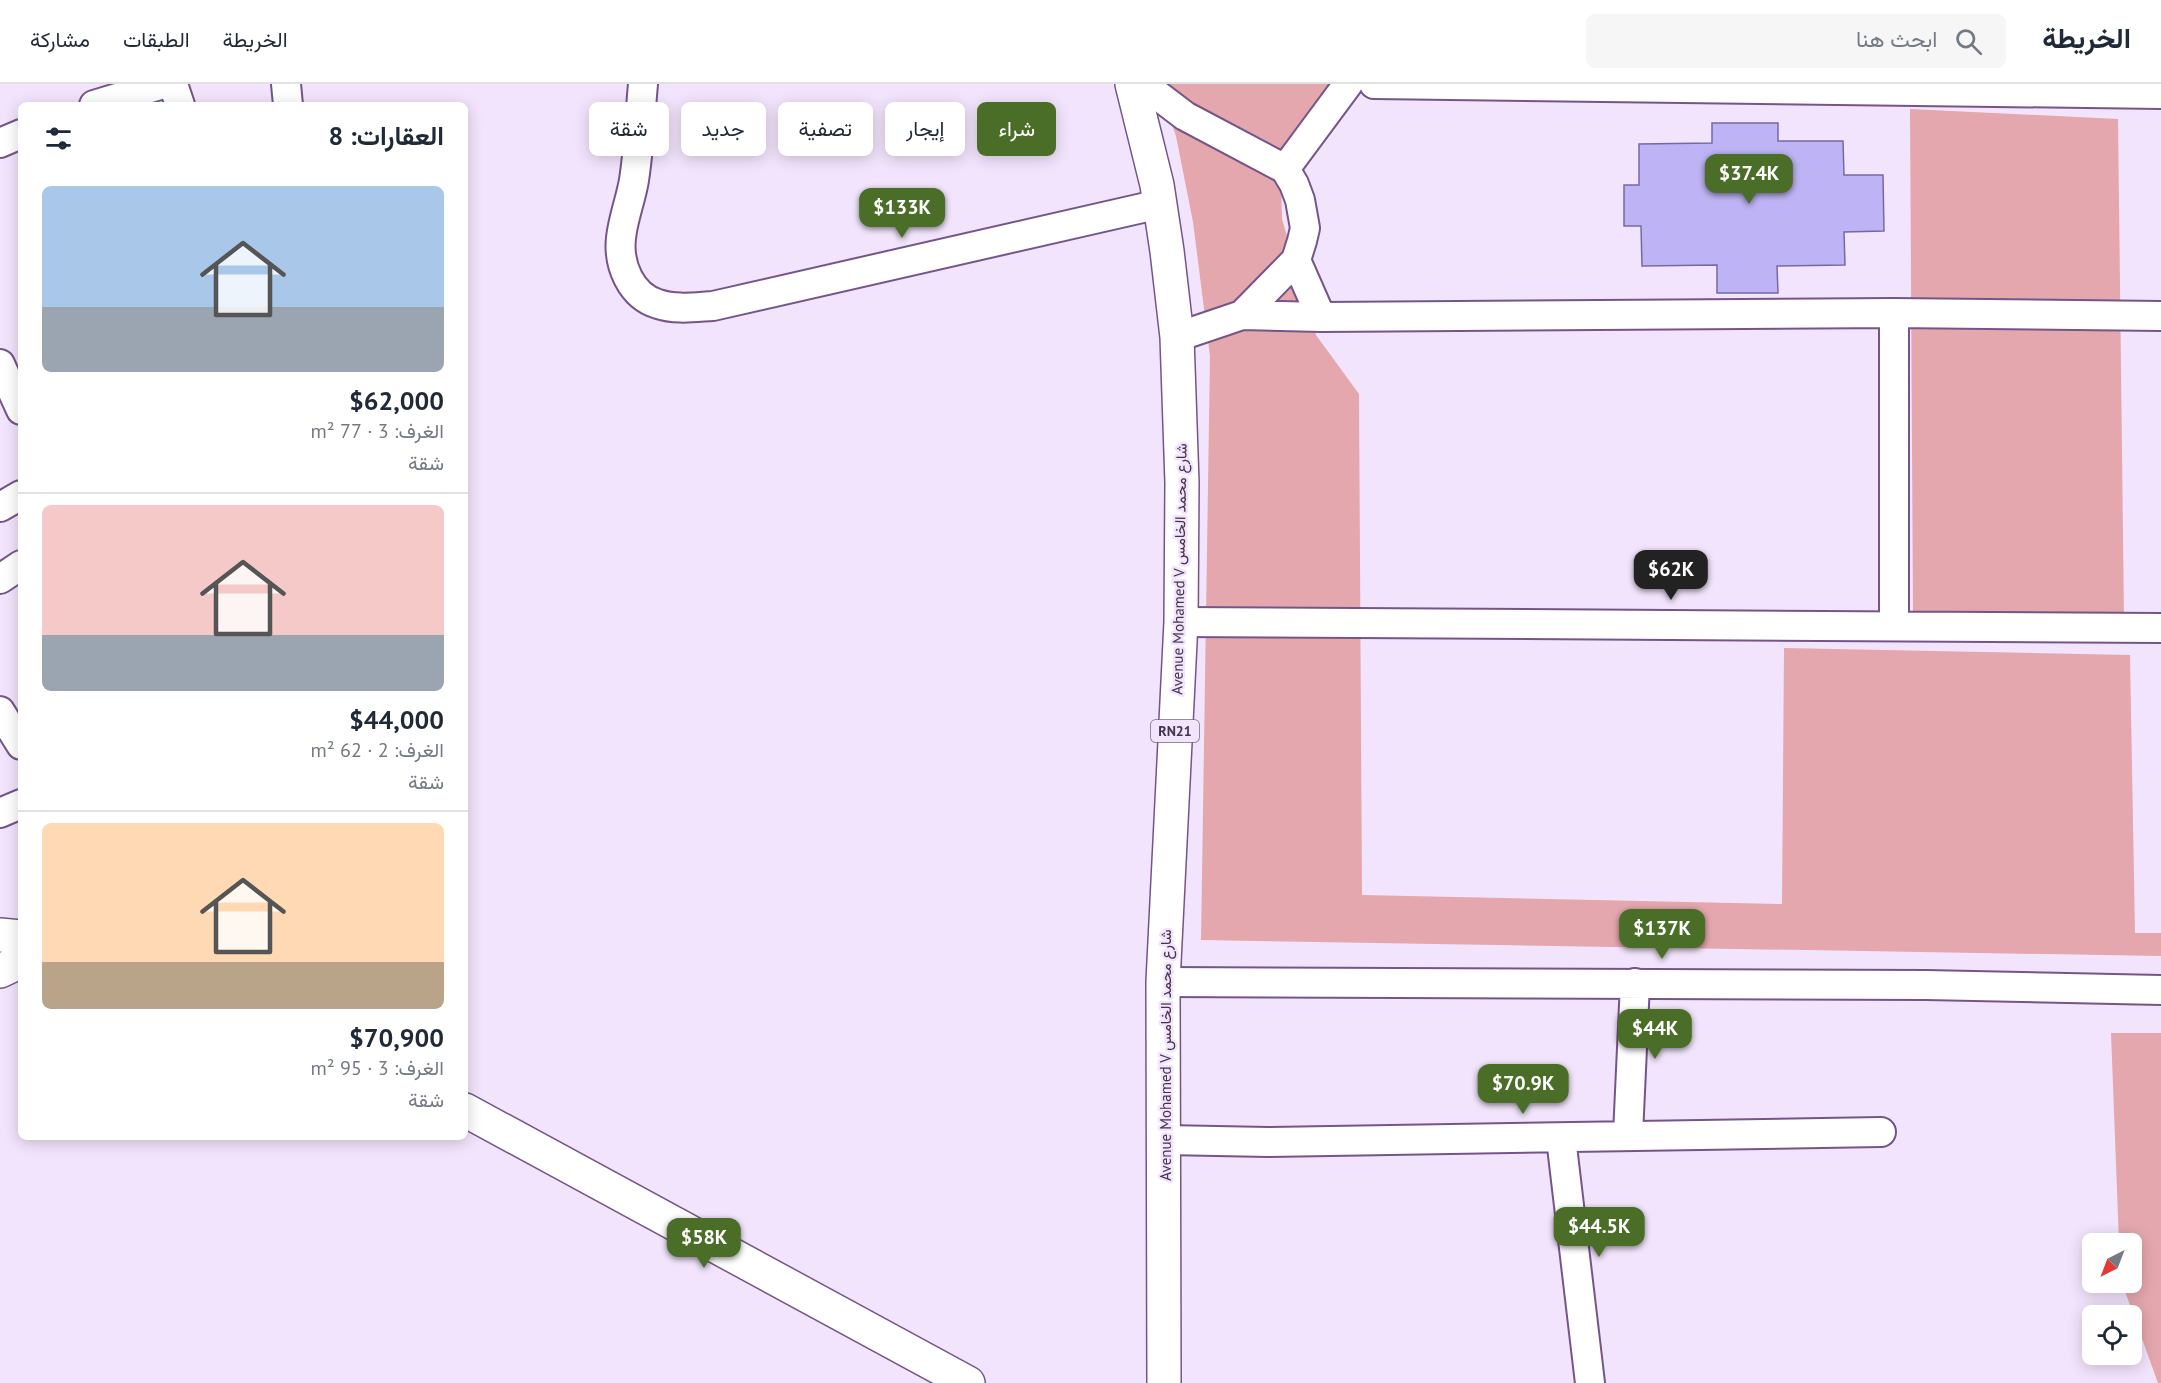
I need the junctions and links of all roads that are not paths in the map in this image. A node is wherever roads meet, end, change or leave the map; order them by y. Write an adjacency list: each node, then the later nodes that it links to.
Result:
1 (163, 84): 11 (street)
2 (173, 84): 12 (street)
3 (286, 84): 13 (street)
4 (643, 84): 17 (street)
5 (1132, 84): 6 (street); 17 (main road, Avenue Mohamed V شارع محمد الخامس / RN21)
6 (1138, 84)
7 (1143, 84): 16 (street)
8 (1348, 84): 16 (street)
9 (1374, 84): 10 (street)
10 (2161, 94)
11 (104, 102)
12 (179, 102)
13 (288, 102)
14 (18, 135): 15 (street)
15 (0, 143)
16 (1285, 169): 18 (street)
17 (1160, 204): 23 (main road, Avenue Mohamed V شارع محمد الخامس / RN21)
18 (1296, 260): 20 (street); 22 (street)
19 (1894, 313): 21 (street); 22 (street); 31 (street)
20 (1242, 315): 22 (street); 23 (street)
21 (2161, 316)
22 (1321, 317)
23 (1177, 337): 30 (main road, Avenue Mohamed V شارع محمد الخامس / RN21)
24 (8, 364): 25 (street)
25 (18, 399)
26 (18, 497): 27 (street)
27 (0, 507)
28 (18, 567): 29 (street)
29 (0, 579)
30 (1180, 622): 31 (street); 41 (main road, Avenue Mohamed V شارع محمد الخامس / RN21)
31 (1894, 625): 32 (street)
32 (2161, 628)
33 (0, 711): 34 (street)
34 (18, 740)
35 (18, 805): 36 (street)
36 (0, 813)
37 (0, 935): 38 (main road)
38 (18, 937)
39 (18, 962): 40 (main road)
40 (0, 971)
41 (1163, 982): 42 (street); 48 (main road, Avenue Mohamed V شارع محمد الخامس / RN21)
42 (1635, 983): 43 (street); 46 (street)
43 (2161, 990)
44 (468, 1112): 49 (main road)
45 (1881, 1132): 46 (street)
46 (1628, 1135): 47 (street)
47 (1562, 1138): 48 (street); 51 (street)
48 (1165, 1140): 50 (main road, Avenue Mohamed V شارع محمد الخامس / RN21)
49 (968, 1383)
50 (1164, 1383)
51 (1590, 1383)

